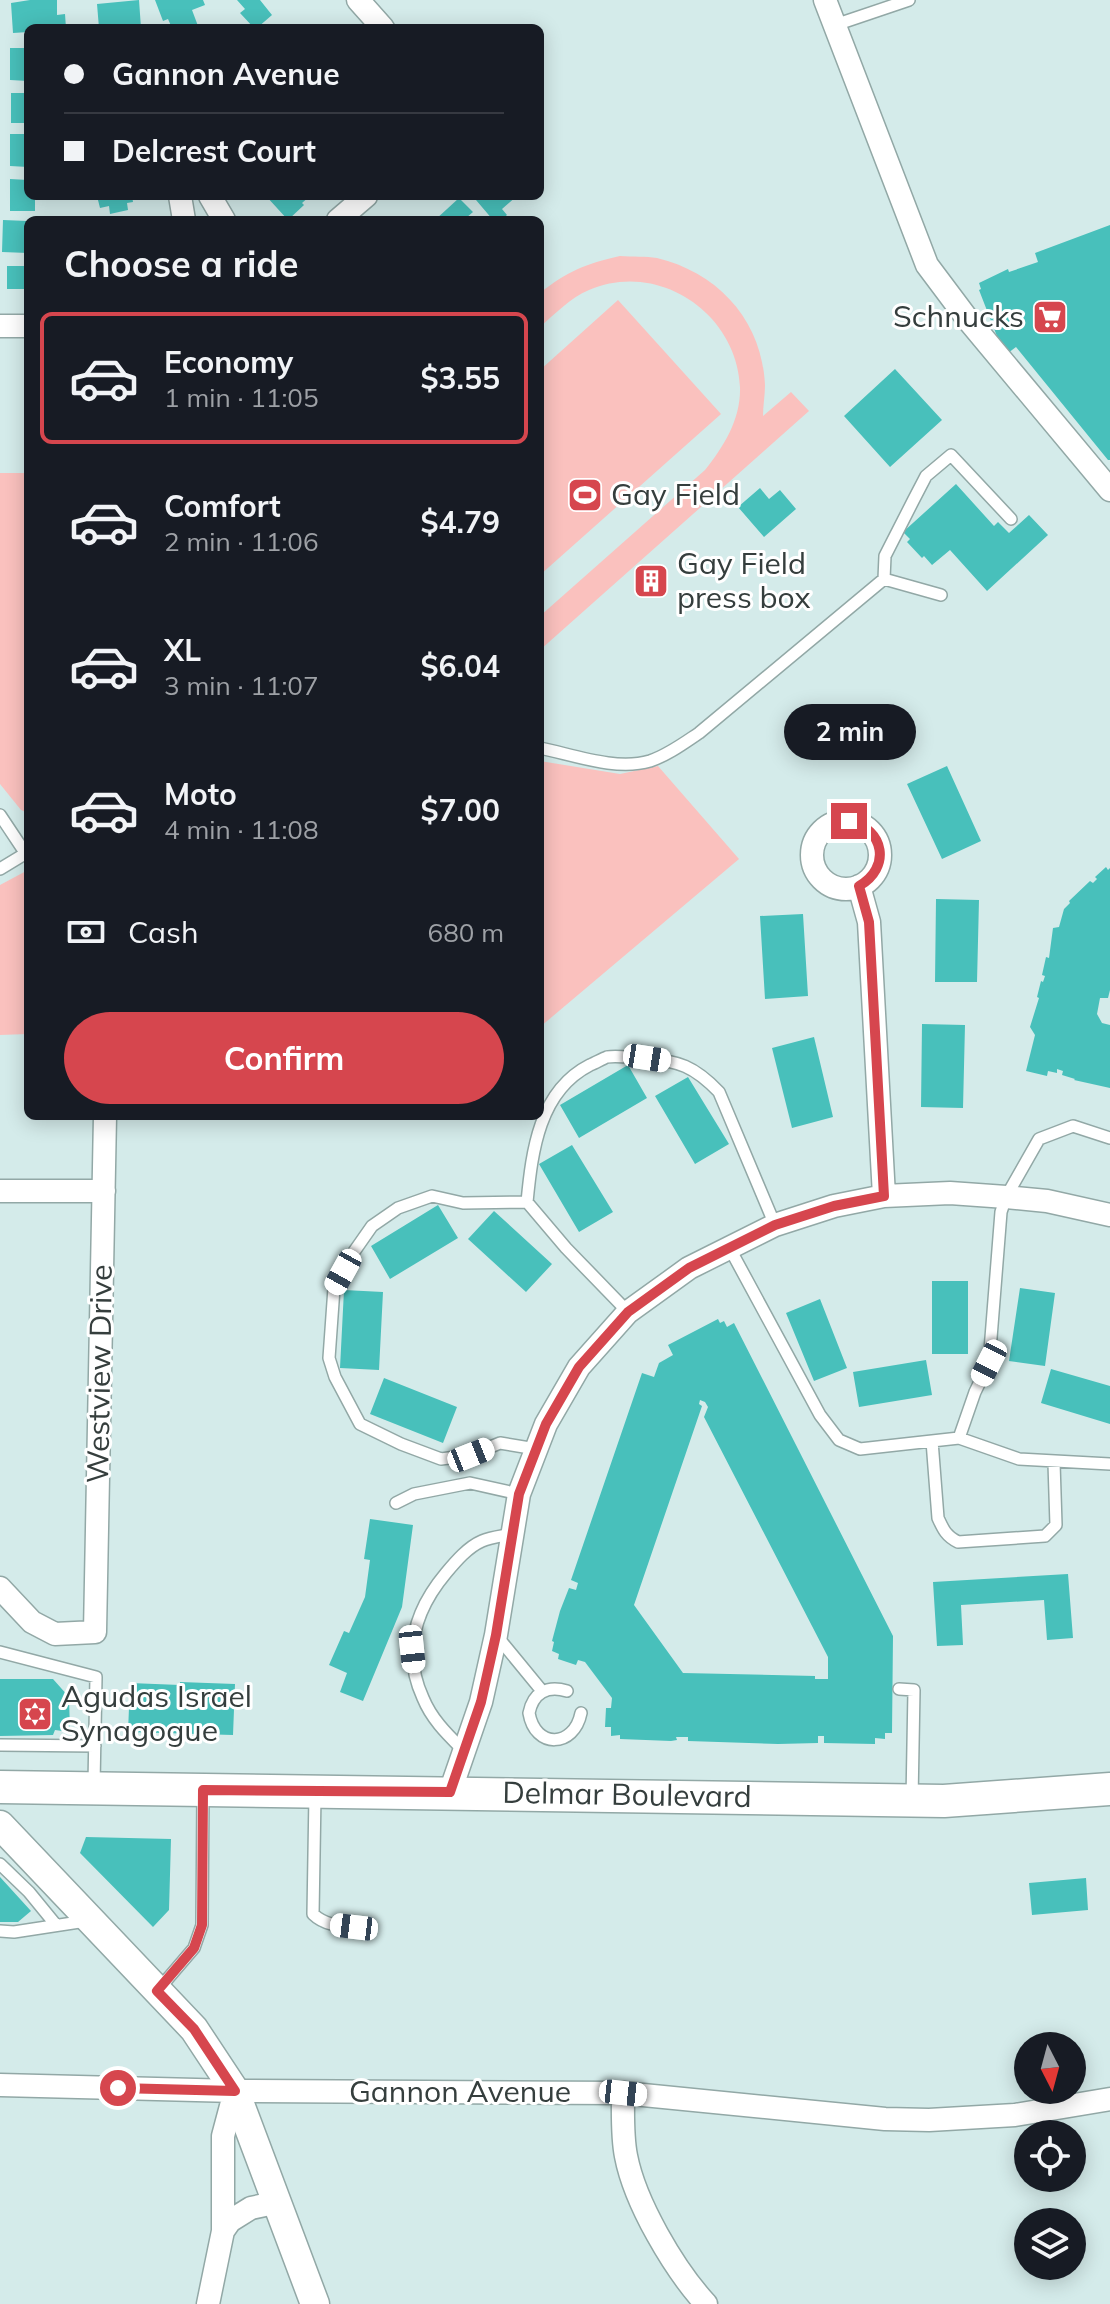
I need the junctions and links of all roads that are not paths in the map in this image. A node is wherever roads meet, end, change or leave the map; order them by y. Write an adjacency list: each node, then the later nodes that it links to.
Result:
1 (358, 0): 4 (street)
2 (825, 0): 5 (street)
3 (909, 0): 5 (lane)
4 (379, 24)
5 (835, 25): 10 (street)
6 (361, 200): 7 (street)
7 (343, 216)
8 (0, 326): 9 (street)
9 (24, 326)
10 (1110, 490)
11 (1011, 519): 12 (lane)
12 (884, 579): 13 (lane); 14 (lane)
13 (941, 595)
14 (544, 749)
15 (0, 815): 16 (lane)
16 (24, 849)
17 (24, 855): 18 (lane)
18 (0, 869)
19 (859, 886): 26 (street)
20 (544, 1118): 30 (lane)
21 (105, 1120): 25 (street, Westview Drive)
22 (543, 1120): 28 (lane)
23 (1110, 1138): 27 (lane)
24 (0, 1191): 25 (street)
25 (104, 1191): 41 (street, Westview Drive)
26 (884, 1196): 27 (street); 30 (street)
27 (1006, 1197): 29 (street); 33 (lane)
28 (527, 1202): 32 (lane); 35 (lane)
29 (1110, 1215)
30 (775, 1225): 31 (street)
31 (729, 1247): 32 (street); 34 (lane)
32 (628, 1312): 35 (street)
33 (959, 1438): 34 (lane); 36 (lane)
34 (932, 1441): 36 (lane)
35 (536, 1449): 38 (street)
36 (1054, 1463): 37 (lane)
37 (1110, 1464)
38 (519, 1494): 39 (lane); 40 (street)
39 (396, 1503)
40 (512, 1534): 42 (street); 50 (lane)
41 (0, 1588)
42 (496, 1635): 45 (lane); 50 (street)
43 (0, 1652): 49 (lane)
44 (899, 1689): 57 (lane)
45 (542, 1691): 46 (lane); 47 (lane)
46 (567, 1691)
47 (581, 1713)
48 (0, 1745): 49 (lane)
49 (95, 1746): 52 (lane)
50 (464, 1752): 56 (street)
51 (0, 1787): 52 (main road, Delmar Boulevard)
52 (94, 1789): 54 (main road, Delmar Boulevard)
53 (1110, 1789): 57 (main road, Delmar Boulevard)
54 (203, 1790): 55 (main road, Delmar Boulevard); 64 (lane)
55 (316, 1791): 56 (main road, Delmar Boulevard); 62 (lane)
56 (450, 1792): 57 (main road, Delmar Boulevard)
57 (912, 1800)
58 (2, 1829): 60 (street)
59 (0, 1864): 61 (lane)
60 (91, 1920): 61 (lane); 64 (street)
61 (56, 1925): 63 (lane)
62 (354, 1927)
63 (0, 1931)
64 (157, 1991): 66 (street)
65 (0, 2085): 66 (street, Gannon Avenue)
66 (235, 2091): 67 (street, Gannon Avenue); 69 (street); 70 (street)
67 (623, 2093): 68 (street, Gannon Avenue); 73 (street)
68 (1110, 2099)
69 (279, 2202): 70 (street); 72 (street)
70 (223, 2231): 71 (street)
71 (208, 2304)
72 (315, 2304)
73 (706, 2304)

